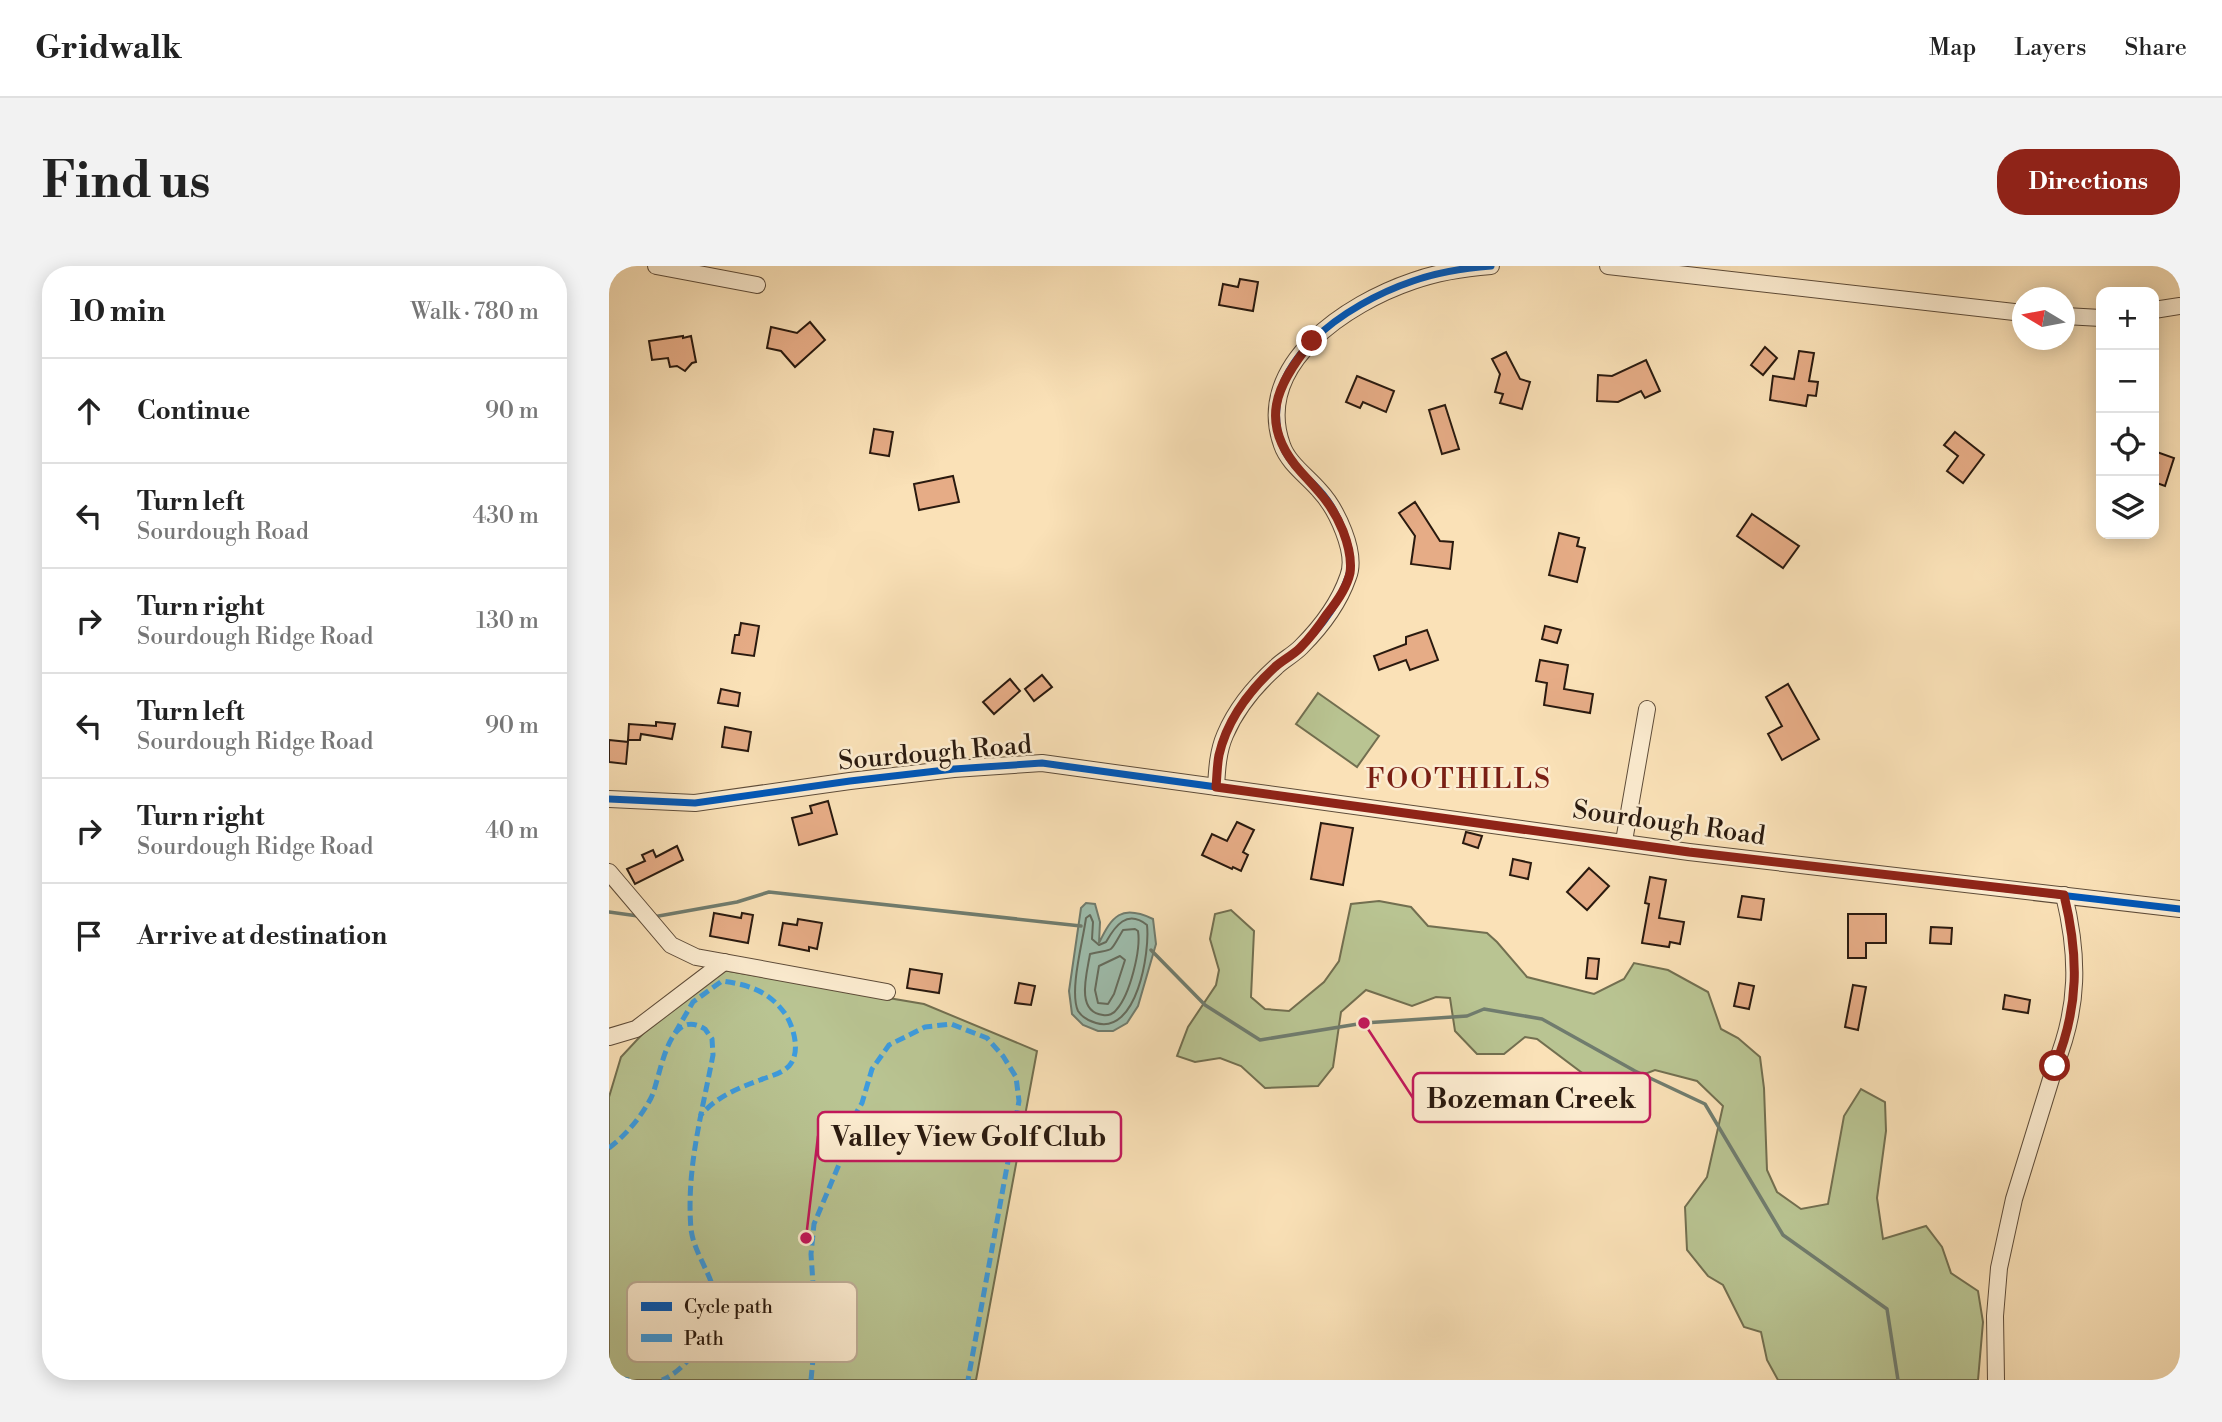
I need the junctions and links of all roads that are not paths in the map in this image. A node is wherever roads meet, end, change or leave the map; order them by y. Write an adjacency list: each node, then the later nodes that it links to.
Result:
1 (656, 266): 5 (street)
2 (1491, 266): 12 (street)
3 (1608, 266): 4 (street)
4 (1760, 274): 8 (street)
5 (757, 285)
6 (2180, 306): 7 (street)
7 (2159, 309)
8 (2012, 312)
9 (2075, 317): 10 (street)
10 (2096, 318)
11 (1647, 709): 14 (street)
12 (1216, 787): 13 (street, Sourdough Road); 14 (street, Sourdough Road)
13 (609, 799)
14 (1624, 841): 16 (street, Sourdough Road)
15 (609, 872): 18 (street)
16 (2064, 895): 17 (street, Sourdough Road); 21 (street)
17 (2180, 909)
18 (723, 962): 19 (street); 20 (street)
19 (887, 992)
20 (609, 1037)
21 (1996, 1380)

